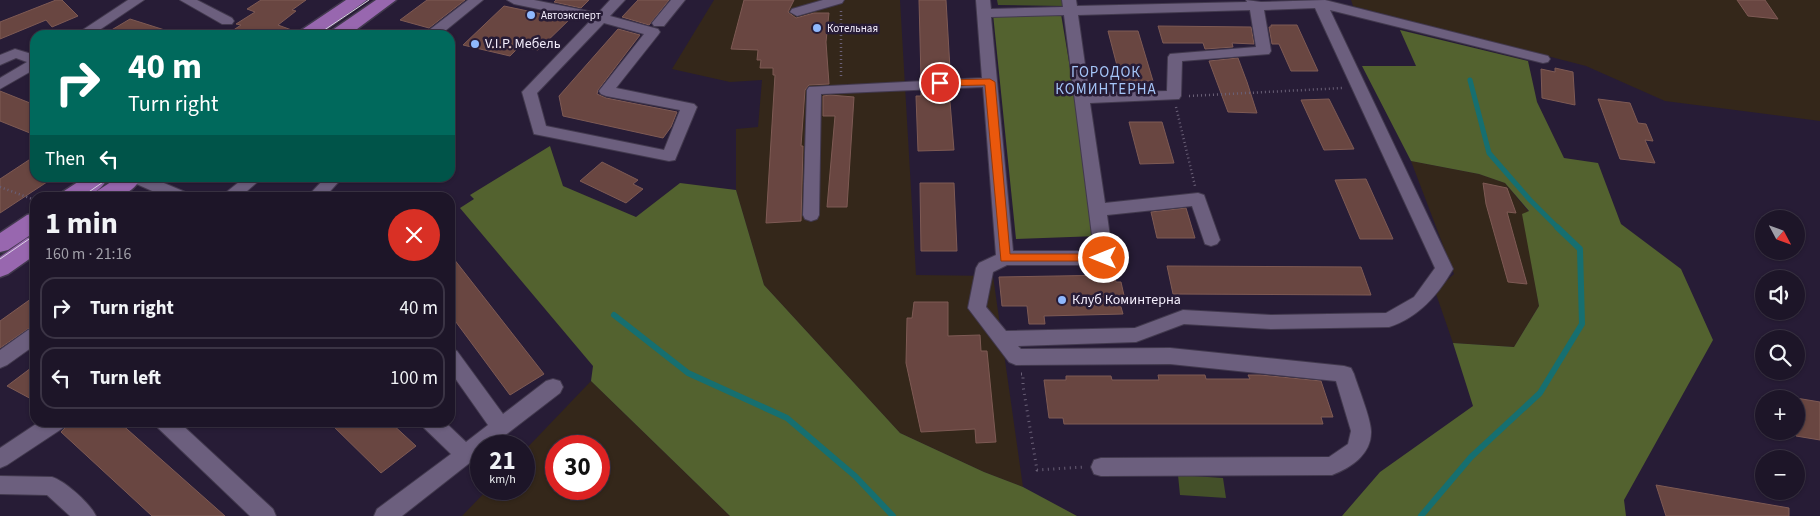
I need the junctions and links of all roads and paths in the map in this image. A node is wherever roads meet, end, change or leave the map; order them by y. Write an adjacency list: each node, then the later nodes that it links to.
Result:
1 (137, 0): 21 (street)
2 (187, 0): 18 (street)
3 (386, 0): 19 (main road)
4 (476, 0): 24 (street)
5 (514, 0): 10 (street)
6 (618, 0): 17 (street)
7 (678, 0): 20 (street)
8 (355, 2): 19 (street); 22 (main road)
9 (1319, 2): 11 (street); 26 (street); 31 (street)
10 (544, 3): 17 (street)
11 (1254, 3): 12 (street); 33 (street)
12 (1152, 4): 14 (street)
13 (839, 5): 16 (street); 32 (path)
14 (1070, 5): 15 (street); 34 (street)
15 (984, 7): 29 (street)
16 (797, 12)
17 (602, 18): 17 (street)
18 (227, 21)
19 (353, 23): 23 (main road)
20 (659, 23)
21 (90, 30)
22 (313, 30)
23 (344, 30)
24 (438, 30)
25 (30, 59): 27 (street)
26 (1543, 60)
27 (0, 61)
28 (30, 64): 30 (street)
29 (990, 82): 32 (street); 54 (street)
30 (0, 84)
31 (1359, 87): 33 (path); 57 (street)
32 (841, 88): 49 (street)
33 (1174, 96): 34 (street); 47 (path)
34 (1083, 98): 48 (street)
35 (92, 182): 41 (main road)
36 (125, 182): 42 (main road)
37 (147, 182): 43 (street)
38 (249, 182): 44 (street)
39 (330, 182): 45 (street)
40 (0, 187): 46 (path)
41 (78, 192)
42 (111, 192)
43 (170, 192)
44 (235, 192)
45 (320, 192)
46 (30, 198)
47 (1198, 199): 48 (street); 51 (street)
48 (1098, 210): 54 (street)
49 (811, 215)
50 (30, 223): 52 (main road)
51 (1211, 240)
52 (0, 244)
53 (30, 247): 55 (main road)
54 (1005, 258): 57 (street)
55 (0, 268)
56 (30, 339): 58 (street)
57 (1002, 339): 68 (street)
58 (0, 360)
59 (455, 363): 62 (street)
60 (1023, 386): 68 (path)
61 (553, 387): 62 (street)
62 (501, 426): 66 (street)
63 (48, 427): 67 (street)
64 (170, 427): 71 (street)
65 (435, 427): 66 (street)
66 (465, 454): 72 (street)
67 (0, 459)
68 (1101, 467)
69 (0, 486): 70 (street)
70 (84, 516)
71 (265, 516)
72 (385, 516)

